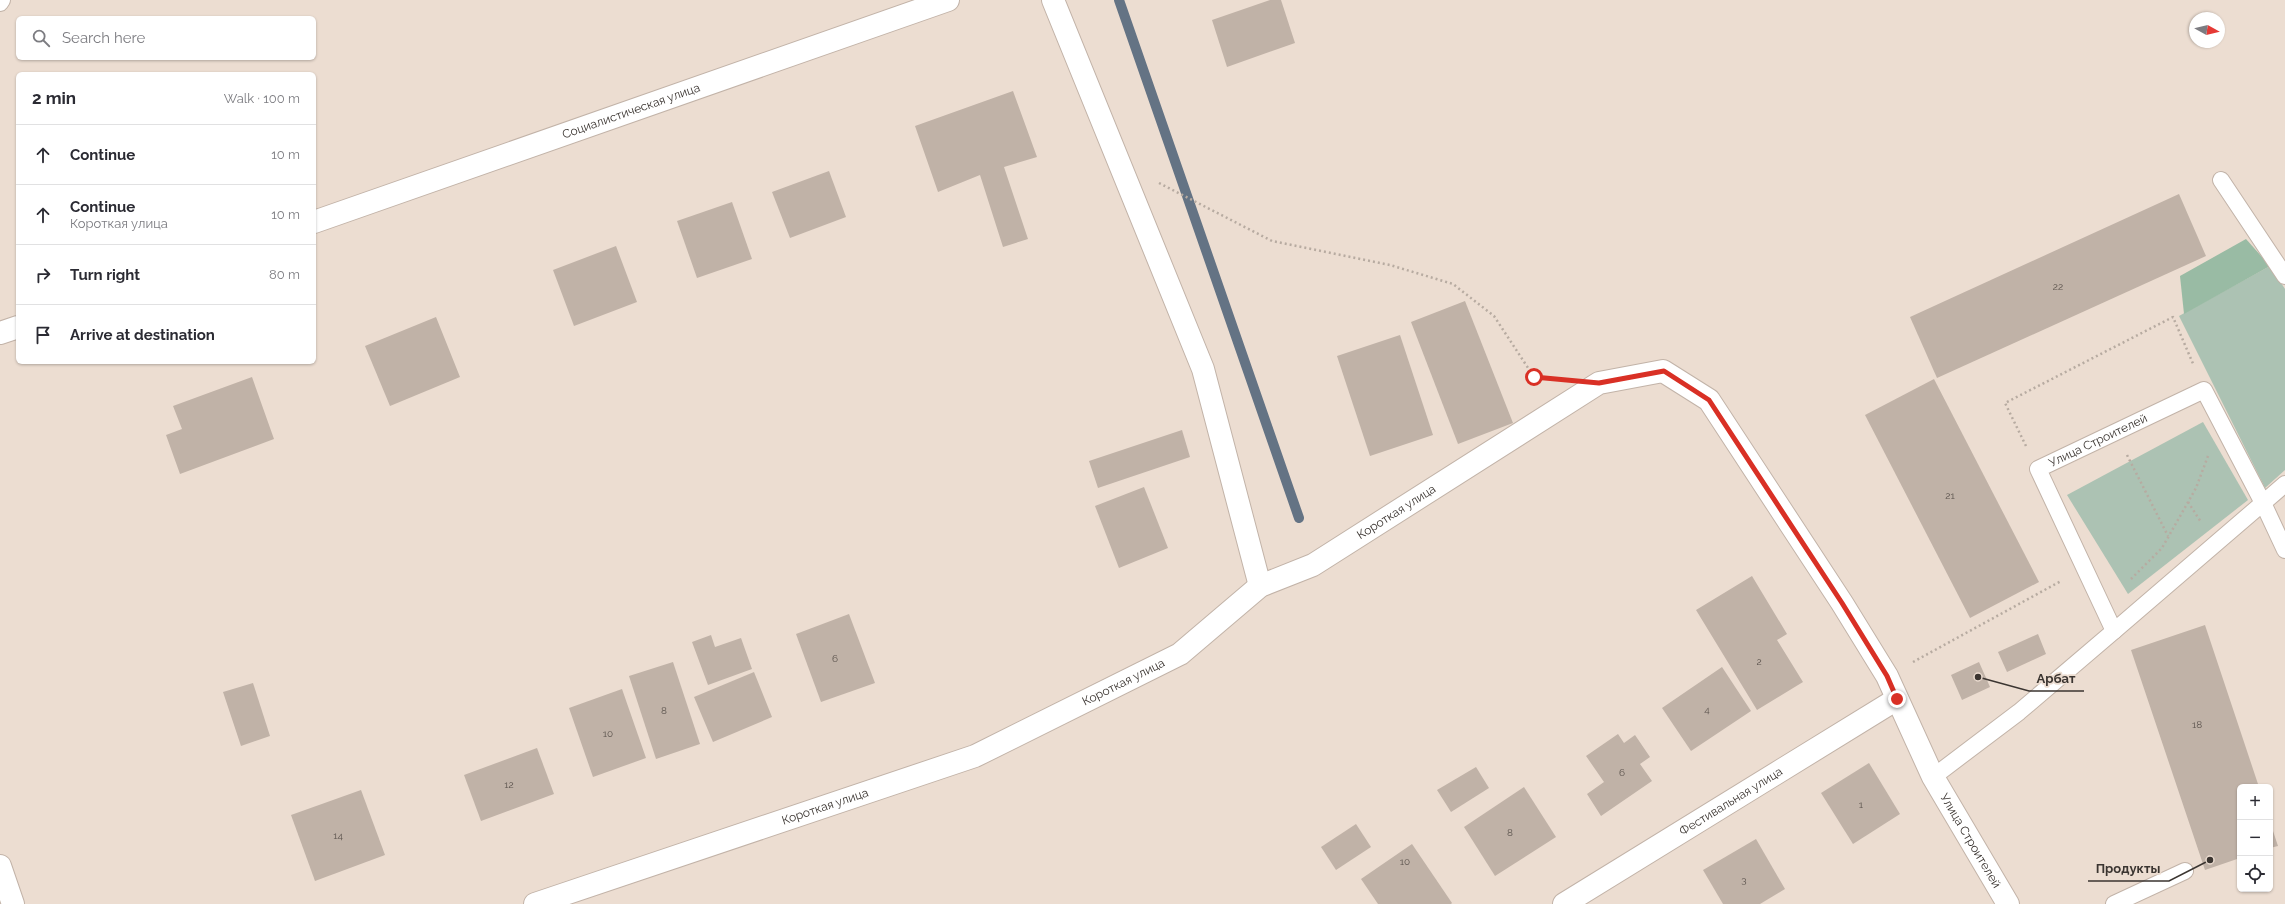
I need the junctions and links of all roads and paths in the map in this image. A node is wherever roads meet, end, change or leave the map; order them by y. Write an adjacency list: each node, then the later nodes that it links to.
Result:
1 (2, 0): 4 (lane)
2 (948, 0): 7 (street, Социалистическая улица)
3 (1053, 0): 22 (street)
4 (0, 3)
5 (2220, 180): 8 (lane)
6 (1156, 182): 12 (path)
7 (316, 221)
8 (2285, 276)
9 (16, 328): 10 (street)
10 (0, 333)
11 (1664, 371): 22 (street, Короткая улица); 25 (street, Улица Строителей)
12 (1556, 379)
13 (2204, 390): 14 (lane); 15 (lane, Улица Строителей); 16 (path)
14 (2222, 422): 18 (lane); 19 (path)
15 (2115, 432): 16 (lane, Улица Строителей); 19 (path)
16 (2038, 469): 21 (lane, Улица Строителей)
17 (2285, 484): 18 (lane)
18 (2263, 503): 20 (lane); 24 (lane)
19 (2168, 537): 23 (path)
20 (2285, 550)
21 (2084, 568): 23 (lane, Улица Строителей); 25 (path)
22 (1260, 586): 31 (street, Короткая улица)
23 (2103, 608): 24 (lane, Улица Строителей)
24 (2114, 631): 27 (lane)
25 (1887, 676): 26 (street, Улица Строителей)
26 (1897, 699): 27 (street, Улица Строителей); 32 (street, Фестивальная улица)
27 (1933, 776): 33 (street, Улица Строителей)
28 (0, 866): 30 (street)
29 (2185, 871): 34 (lane)
30 (13, 904)
31 (535, 904)
32 (1564, 904)
33 (2008, 904)
34 (2114, 904)

